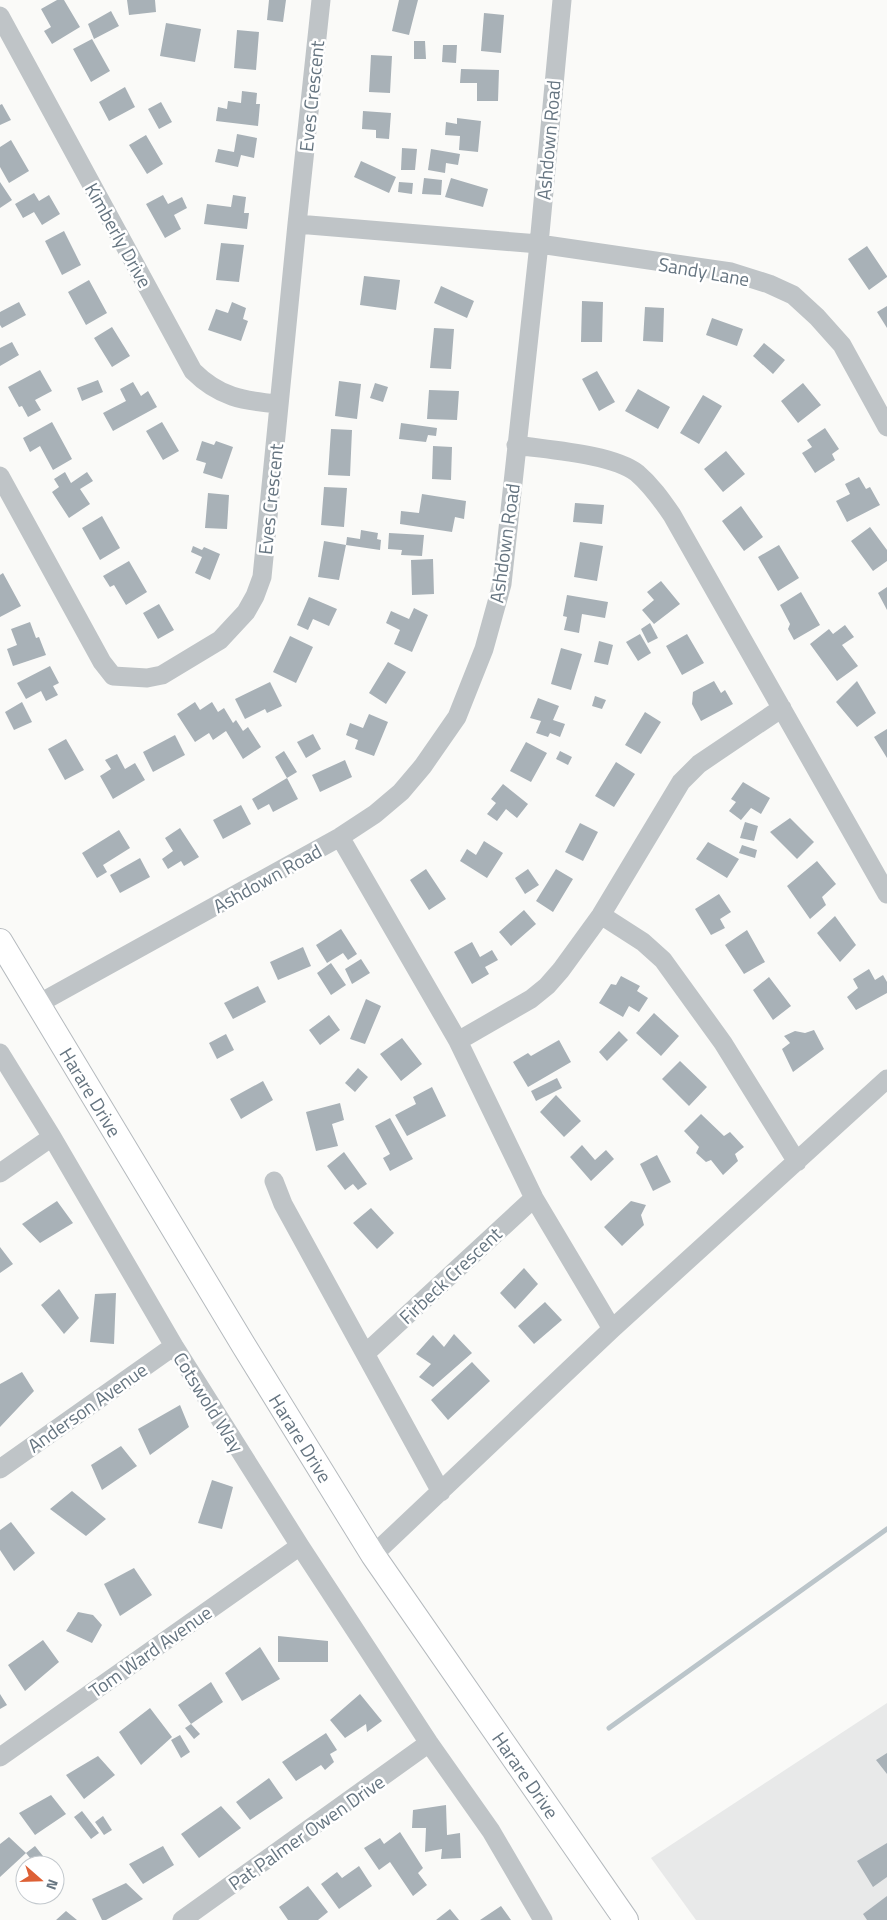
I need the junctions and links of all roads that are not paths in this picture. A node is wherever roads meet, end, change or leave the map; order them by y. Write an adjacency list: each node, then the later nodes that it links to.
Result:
1 (321, 0): 4 (street, Eves Crescent)
2 (562, 0): 5 (street, Ashdown Road)
3 (0, 16): 6 (street, Kimberly Drive)
4 (297, 224): 5 (street, Sandy Lane); 6 (street, Eves Crescent)
5 (538, 244): 7 (street, Sandy Lane); 8 (street, Ashdown Road)
6 (279, 404): 9 (street, Eves Crescent)
7 (887, 428)
8 (516, 445): 10 (street); 11 (street, Ashdown Road)
9 (0, 476)
10 (782, 708): 12 (street); 13 (street)
11 (340, 837): 15 (street, Ashdown Road); 16 (street)
12 (887, 894)
13 (601, 915): 16 (street); 20 (street)
14 (0, 941): 15 (main road, Harare Drive)
15 (38, 1004): 30 (main road, Harare Drive)
16 (458, 1041): 23 (street)
17 (0, 1053): 19 (street, Cotswold Way)
18 (887, 1079): 20 (street)
19 (52, 1137): 21 (street); 25 (street, Cotswold Way)
20 (797, 1162): 24 (street)
21 (0, 1173)
22 (274, 1180): 26 (street)
23 (534, 1198): 24 (street); 26 (street, Firbeck Crescent)
24 (612, 1329): 28 (street)
25 (174, 1346): 27 (street, Anderson Avenue); 29 (street, Cotswold Way)
26 (366, 1353): 28 (street)
27 (0, 1469)
28 (441, 1492): 30 (street)
29 (300, 1546): 31 (street, Cotswold Way); 32 (street, Tom Ward Avenue)
30 (373, 1555): 35 (main road, Harare Drive)
31 (429, 1743): 33 (street, Pat Palmer Owen Drive); 34 (street, Cotswold Way)
32 (0, 1757)
33 (182, 1920)
34 (543, 1920)
35 (626, 1920)

